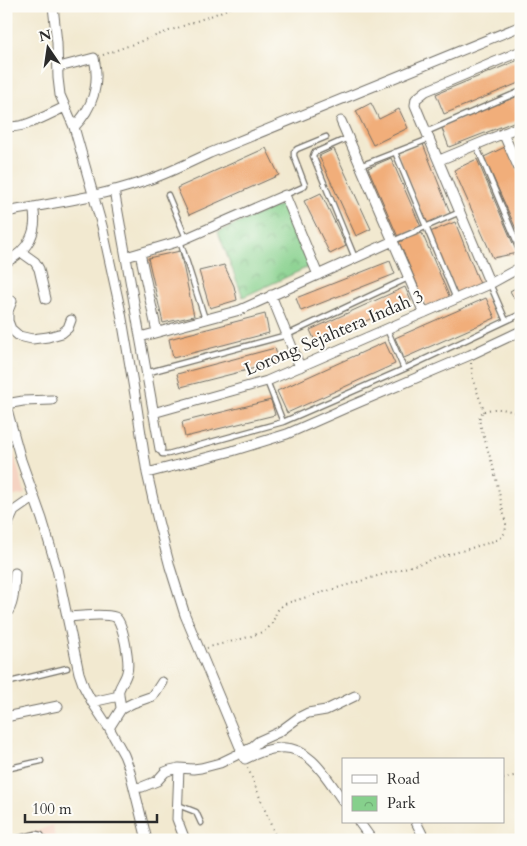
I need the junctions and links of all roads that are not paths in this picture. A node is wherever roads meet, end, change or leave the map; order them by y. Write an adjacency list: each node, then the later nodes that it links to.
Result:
1 (53, 6): 4 (street)
2 (521, 26): 20 (street)
3 (521, 51): 12 (street)
4 (58, 67): 6 (street); 10 (street)
5 (521, 91): 12 (lane)
6 (65, 107): 8 (street); 10 (street)
7 (341, 122): 14 (street)
8 (6, 126)
9 (521, 126): 11 (street)
10 (74, 127): 21 (street)
11 (504, 133): 15 (street); 19 (street)
12 (427, 135): 16 (lane); 26 (street)
13 (326, 137): 23 (lane)
14 (348, 138): 18 (street); 34 (lane)
15 (476, 145): 17 (street); 31 (lane)
16 (395, 152): 18 (lane); 27 (lane)
17 (442, 159)
18 (360, 166): 29 (street)
19 (520, 171)
20 (114, 190): 21 (street); 33 (street)
21 (93, 195): 24 (street); 64 (street)
22 (168, 195): 28 (lane)
23 (285, 195): 28 (street); 37 (street)
24 (33, 207): 25 (street); 30 (street)
25 (6, 212)
26 (460, 212): 27 (lane); 39 (street)
27 (426, 227): 29 (lane); 42 (lane)
28 (183, 240): 32 (street); 46 (lane)
29 (393, 241): 34 (street); 38 (street)
30 (21, 252): 35 (street); 41 (street)
31 (521, 252)
32 (140, 253): 33 (street); 52 (street)
33 (126, 257): 54 (street)
34 (355, 258): 37 (street)
35 (6, 262)
36 (521, 267): 39 (street, Lorong Sejahtera Indah 3)
37 (318, 275): 40 (street)
38 (408, 278): 44 (street); 53 (lane)
39 (490, 284): 42 (street, Lorong Sejahtera Indah 3); 49 (lane)
40 (271, 296): 46 (street); 53 (street)
41 (46, 299)
42 (456, 299): 44 (street, Lorong Sejahtera Indah 3)
43 (12, 301): 48 (street)
44 (424, 313): 50 (street, Lorong Sejahtera Indah 3)
45 (521, 314): 49 (lane)
46 (205, 319): 52 (street)
47 (71, 320): 48 (street)
48 (7, 321)
49 (506, 322): 56 (lane)
50 (388, 329): 55 (street, Lorong Sejahtera Indah 3); 56 (lane)
51 (521, 331): 64 (street)
52 (157, 332): 54 (street)
53 (287, 335): 55 (street); 57 (lane)
54 (140, 337): 57 (street)
55 (300, 367): 58 (street, Lorong Sejahtera Indah 3)
56 (404, 369): 62 (lane)
57 (146, 373): 61 (street)
58 (268, 381): 61 (street, Lorong Sejahtera Indah 3); 62 (lane)
59 (52, 400): 60 (street)
60 (6, 405): 65 (street)
61 (153, 413): 63 (street)
62 (283, 422): 63 (lane)
63 (160, 449)
64 (147, 472): 80 (street)
65 (34, 497): 66 (street); 69 (street)
66 (6, 528)
67 (15, 573): 68 (street)
68 (6, 614)
69 (68, 617): 73 (street); 75 (street)
70 (66, 668): 72 (lane)
71 (162, 682): 77 (street)
72 (6, 684)
73 (119, 696): 75 (street); 77 (street)
74 (355, 696): 80 (street)
75 (92, 702): 79 (street)
76 (58, 706): 78 (street)
77 (121, 709): 79 (street)
78 (6, 717)
79 (109, 728): 84 (street)
80 (243, 756): 82 (street); 85 (street)
81 (41, 761): 83 (lane)
82 (180, 768): 84 (street); 86 (street)
83 (6, 769)
84 (134, 788): 92 (street)
85 (342, 800)
86 (178, 805): 87 (lane); 93 (street)
87 (201, 823)
88 (360, 824): 94 (street)
89 (417, 824): 95 (street)
90 (11, 840): 91 (lane)
91 (44, 840)
92 (148, 840)
93 (185, 840)
94 (372, 840)
95 (425, 840)

